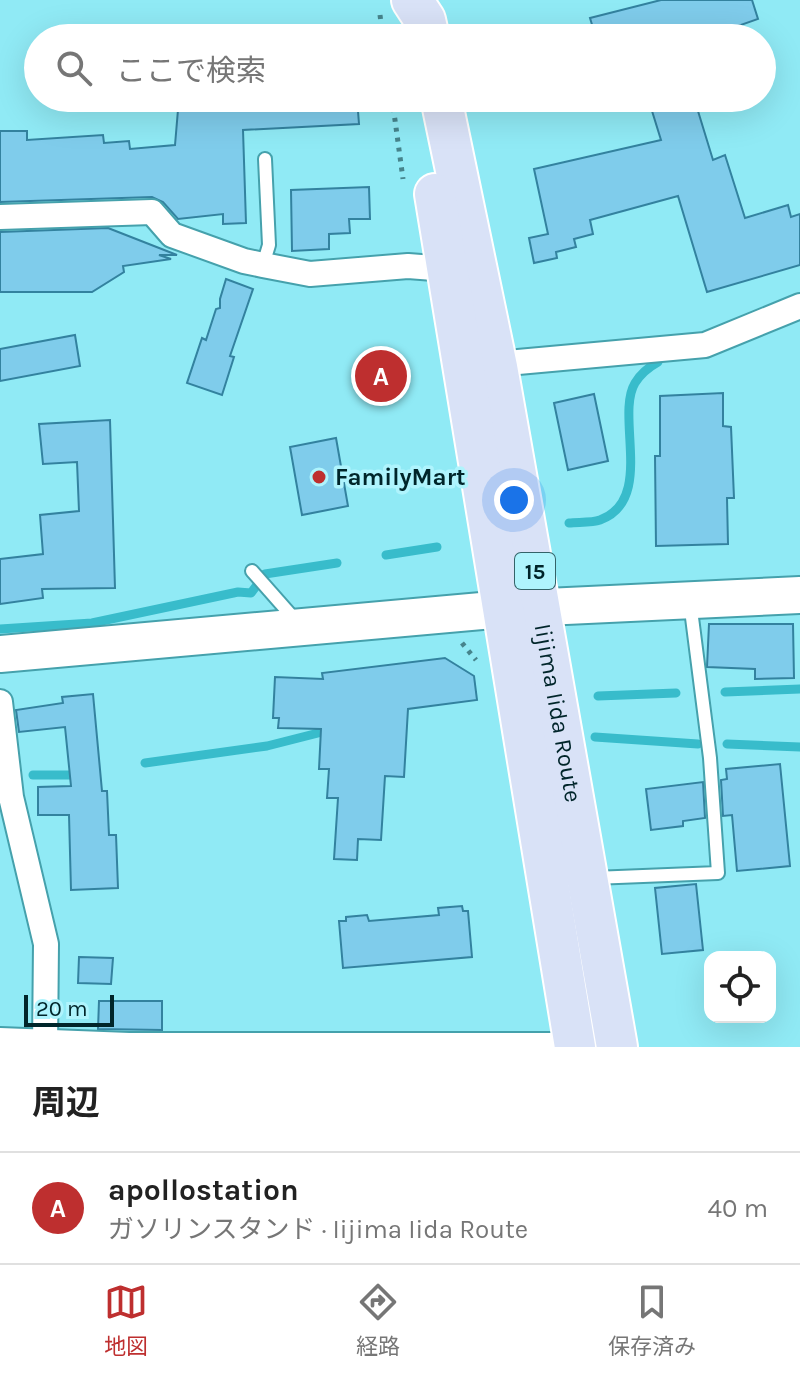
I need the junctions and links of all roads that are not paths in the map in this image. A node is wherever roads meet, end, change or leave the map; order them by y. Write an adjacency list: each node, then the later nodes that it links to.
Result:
1 (421, 112): 6 (main road, Iijima Iida Route / 15)
2 (444, 112): 8 (main road, Iijima Iida Route / 15)
3 (265, 159): 5 (lane)
4 (0, 217): 5 (street)
5 (263, 265): 6 (street)
6 (447, 269): 12 (main road, Iijima Iida Route / 15)
7 (800, 306): 8 (street)
8 (497, 367): 12 (main road, Iijima Iida Route / 15)
9 (252, 571): 13 (lane)
10 (800, 595): 11 (street)
11 (690, 598): 12 (street); 16 (lane)
12 (523, 608): 13 (street); 16 (main road, Iijima Iida Route / 15); 19 (main road, Iijima Iida Route / 15)
13 (302, 627): 14 (street)
14 (0, 654)
15 (0, 702): 18 (street)
16 (587, 879): 20 (main road, Iijima Iida Route / 15)
17 (0, 1040): 18 (street)
18 (45, 1045): 19 (street)
19 (575, 1046)
20 (617, 1047)

